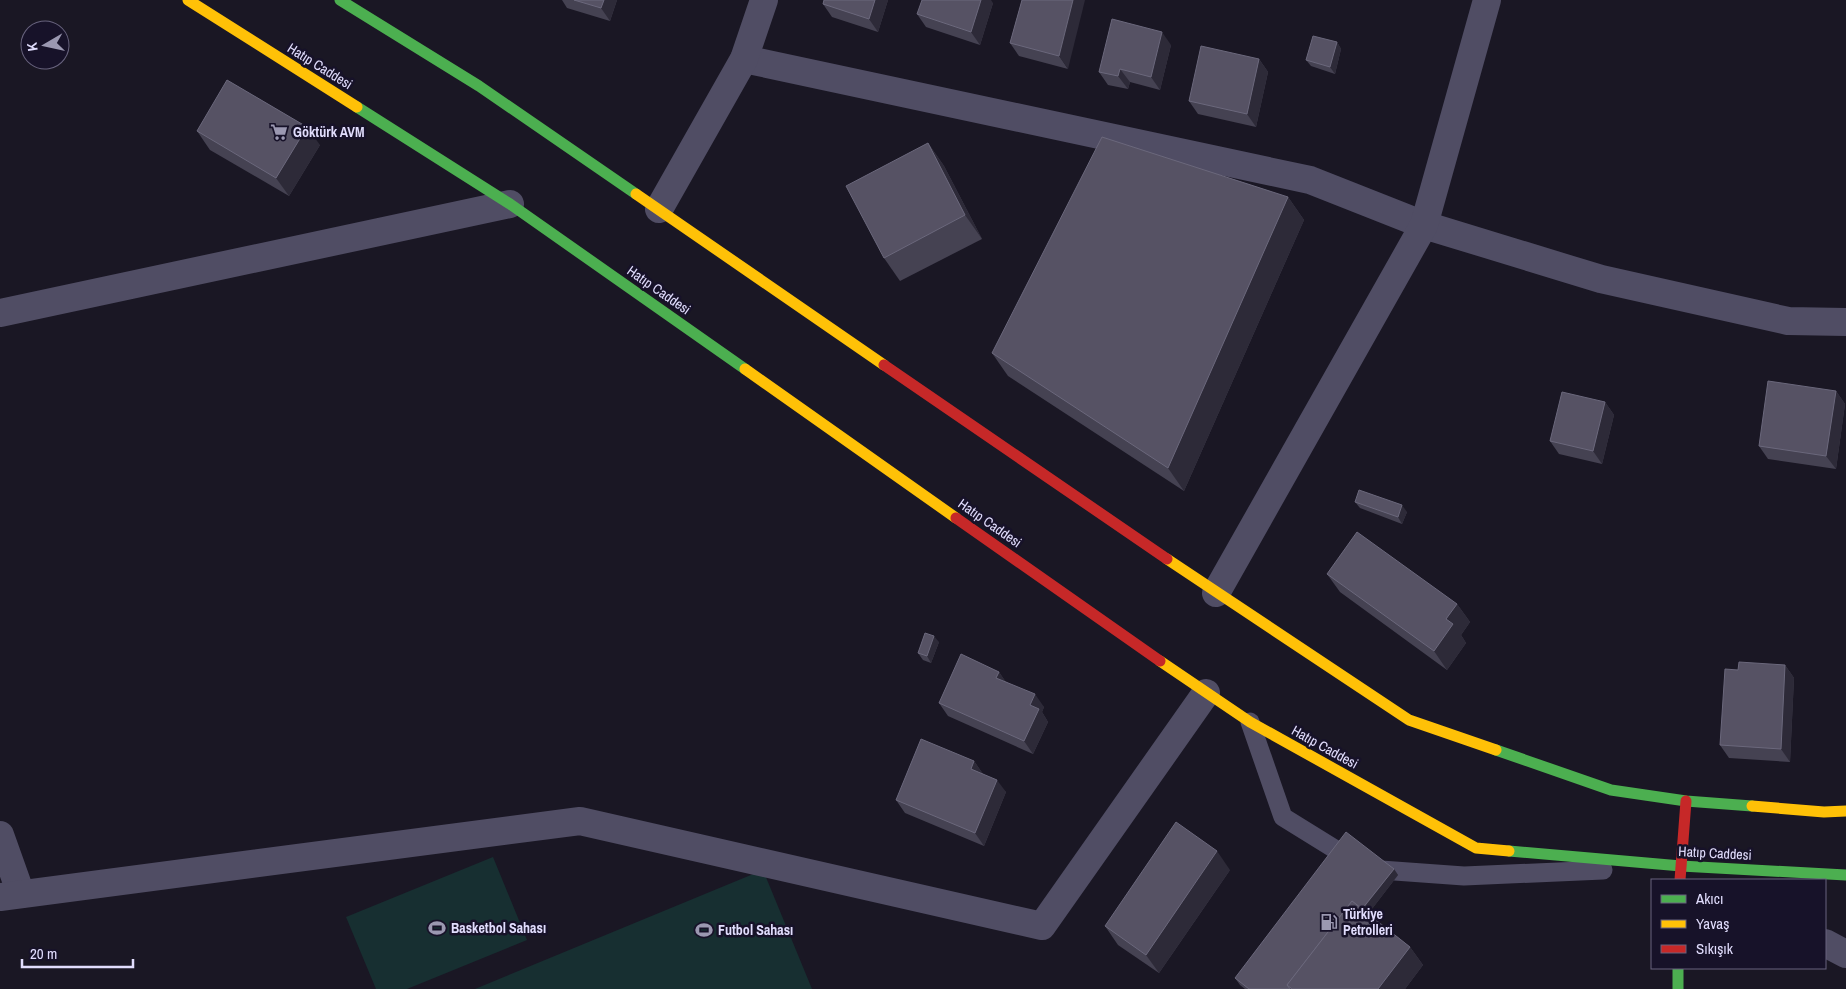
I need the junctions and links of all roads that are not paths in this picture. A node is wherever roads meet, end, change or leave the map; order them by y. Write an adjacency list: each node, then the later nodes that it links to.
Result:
1 (188, 0): 6 (main road, Hatıp Caddesi)
2 (340, 0): 7 (main road)
3 (764, 0): 5 (street)
4 (1487, 0): 8 (street)
5 (744, 60): 7 (street); 8 (street)
6 (510, 204): 9 (street); 12 (main road, Hatıp Caddesi)
7 (659, 210): 11 (main road)
8 (1424, 225): 10 (street); 11 (street)
9 (0, 313)
10 (1846, 322)
11 (1216, 593): 14 (main road)
12 (1206, 693): 13 (main road, Hatıp Caddesi); 20 (street)
13 (1250, 722): 17 (main road, Hatıp Caddesi); 17 (lane)
14 (1686, 801): 15 (main road); 17 (main road)
15 (1846, 811)
16 (0, 835): 20 (street)
17 (1680, 873): 18 (main road, Hatıp Caddesi); 19 (street)
18 (1846, 876)
19 (1704, 879)
20 (11, 896)
21 (1826, 944): 22 (street)
22 (1846, 954)
23 (1678, 969): 24 (main road)
24 (1678, 989)

